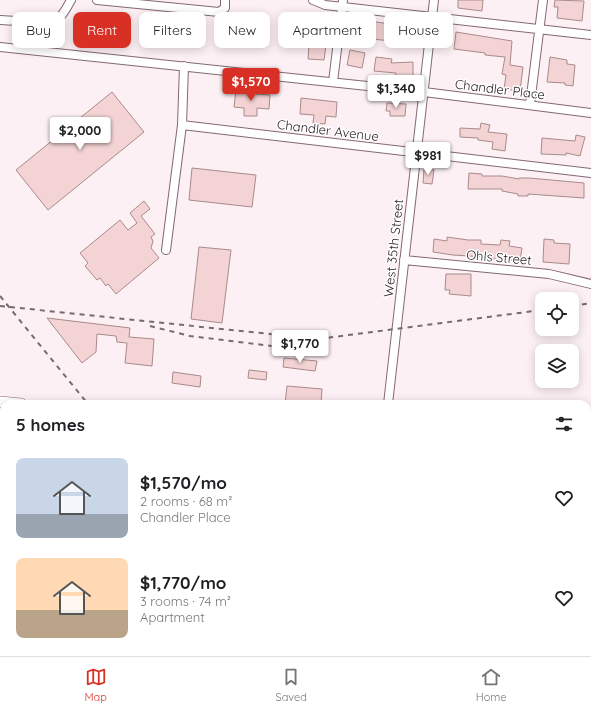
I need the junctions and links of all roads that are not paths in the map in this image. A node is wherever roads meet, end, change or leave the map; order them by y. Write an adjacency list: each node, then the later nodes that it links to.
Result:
1 (71, 0): 11 (street)
2 (97, 0): 3 (street)
3 (225, 0)
4 (313, 0): 7 (street)
5 (434, 0): 9 (street, West 35th Street)
6 (543, 0): 12 (street)
7 (342, 3): 8 (street); 17 (street)
8 (400, 12)
9 (433, 12)
10 (453, 19): 12 (street)
11 (0, 20)
12 (540, 29): 13 (street); 19 (street)
13 (591, 35)
14 (0, 46): 16 (street, Chandler Place)
15 (429, 48): 18 (street, West 35th Street)
16 (184, 66): 17 (street, Chandler Place); 21 (street)
17 (333, 82): 18 (street, Chandler Place)
18 (424, 92): 19 (street, Chandler Place); 22 (street, West 35th Street)
19 (530, 104): 20 (street, Chandler Place)
20 (591, 113)
21 (182, 124): 22 (street, Chandler Avenue); 24 (street)
22 (416, 152): 23 (street, Chandler Avenue); 25 (street, West 35th Street)
23 (591, 173)
24 (166, 250)
25 (404, 260): 26 (street, Ohls Street); 27 (street, West 35th Street)
26 (591, 284)
27 (388, 400)

